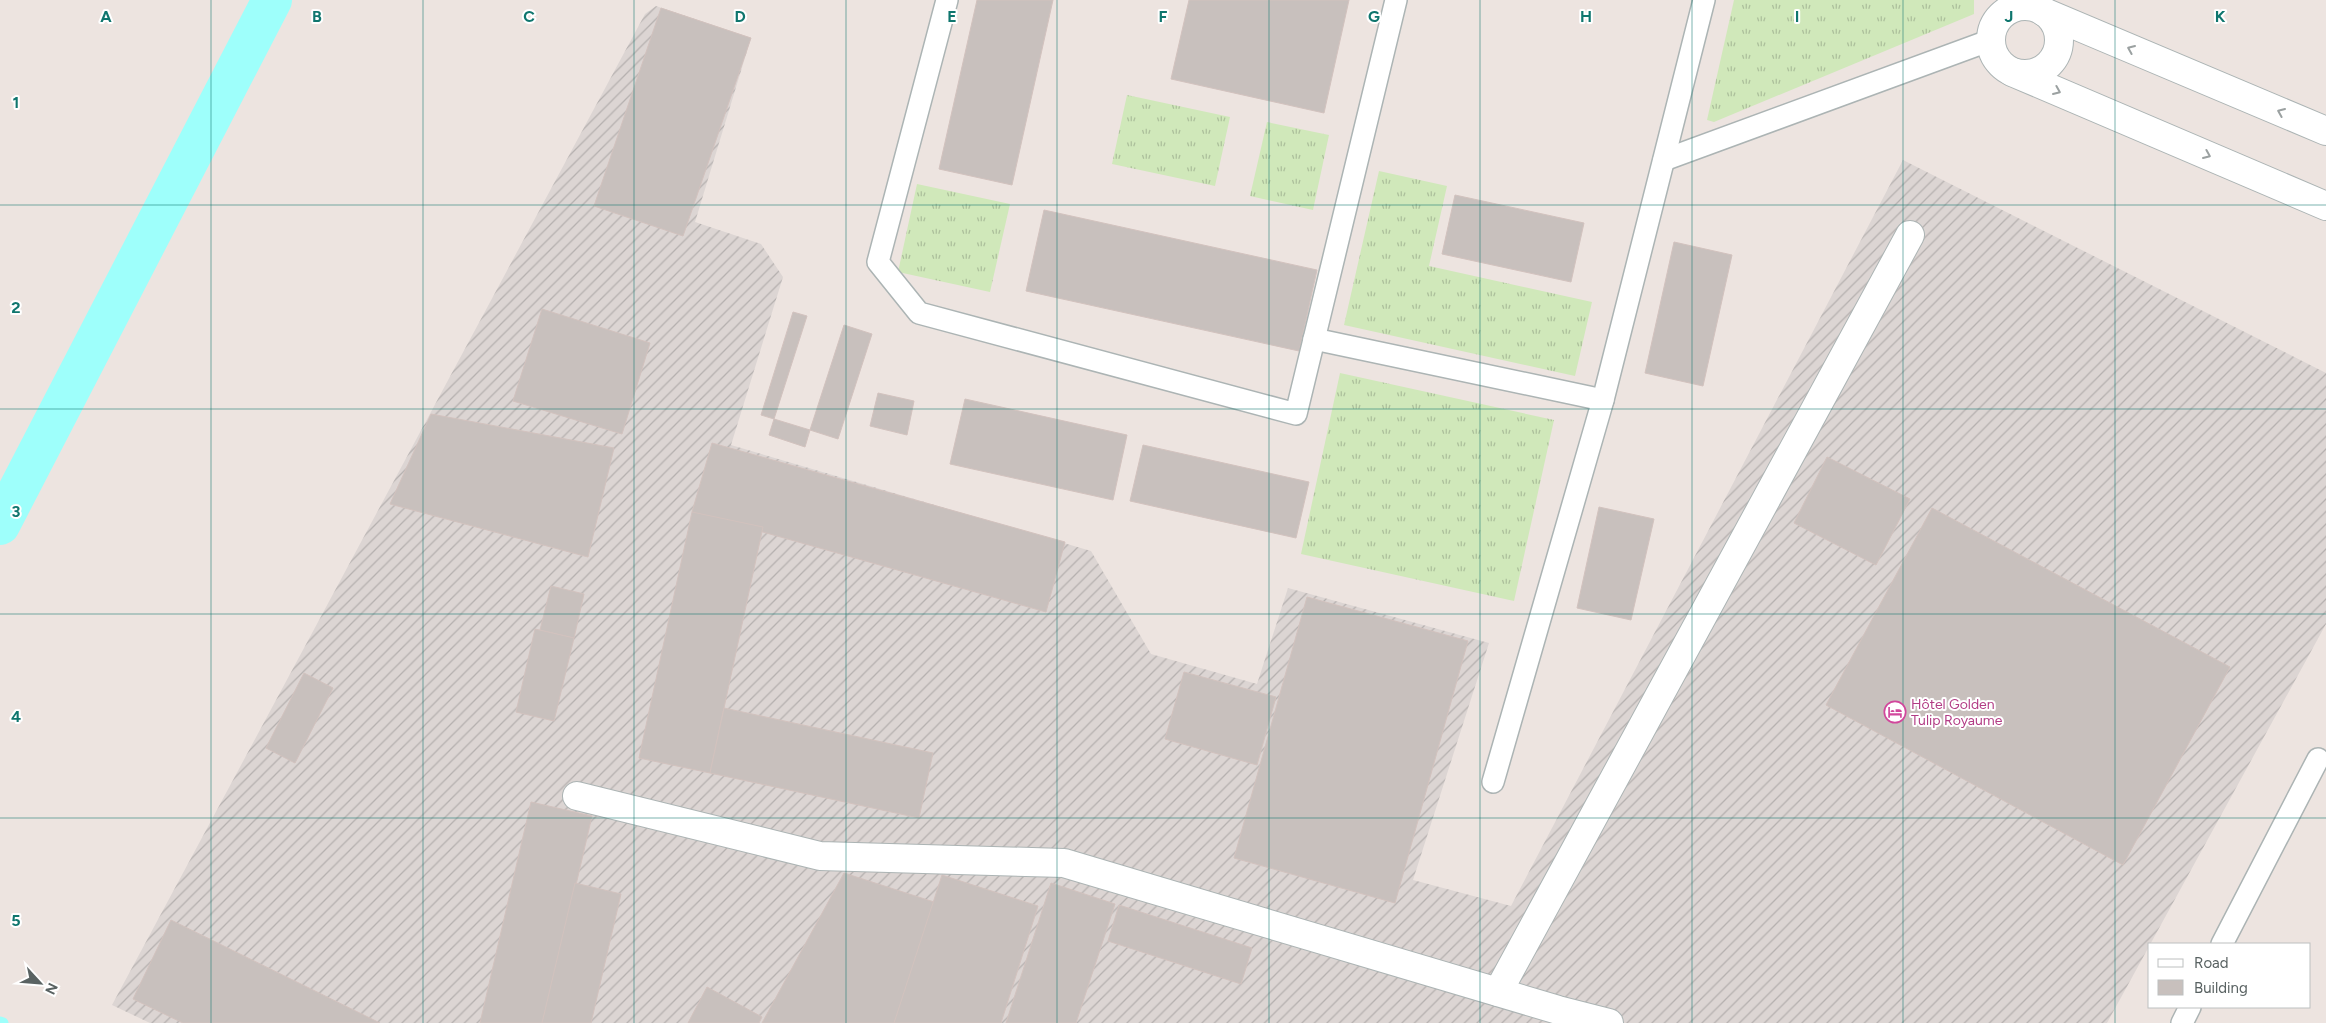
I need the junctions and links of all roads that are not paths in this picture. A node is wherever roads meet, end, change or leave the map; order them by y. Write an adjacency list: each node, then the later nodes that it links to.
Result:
1 (947, 0): 11 (lane)
2 (1396, 0): 11 (lane)
3 (1704, 0): 8 (lane)
4 (2027, 6): 5 (street); 6 (street); 7 (street, one-way to 4)
5 (1991, 40): 6 (street); 8 (lane)
6 (2012, 72): 9 (street, one-way to 9)
7 (2326, 131)
8 (1664, 160): 12 (lane)
9 (2326, 206)
10 (1910, 235): 17 (street)
11 (1314, 339): 12 (lane)
12 (1603, 400): 14 (lane)
13 (2318, 759): 16 (lane)
14 (1493, 782)
15 (577, 796): 17 (street)
16 (2223, 943)
17 (1498, 992): 19 (street)
18 (2190, 1008): 20 (lane)
19 (1609, 1023)
20 (2182, 1023)

